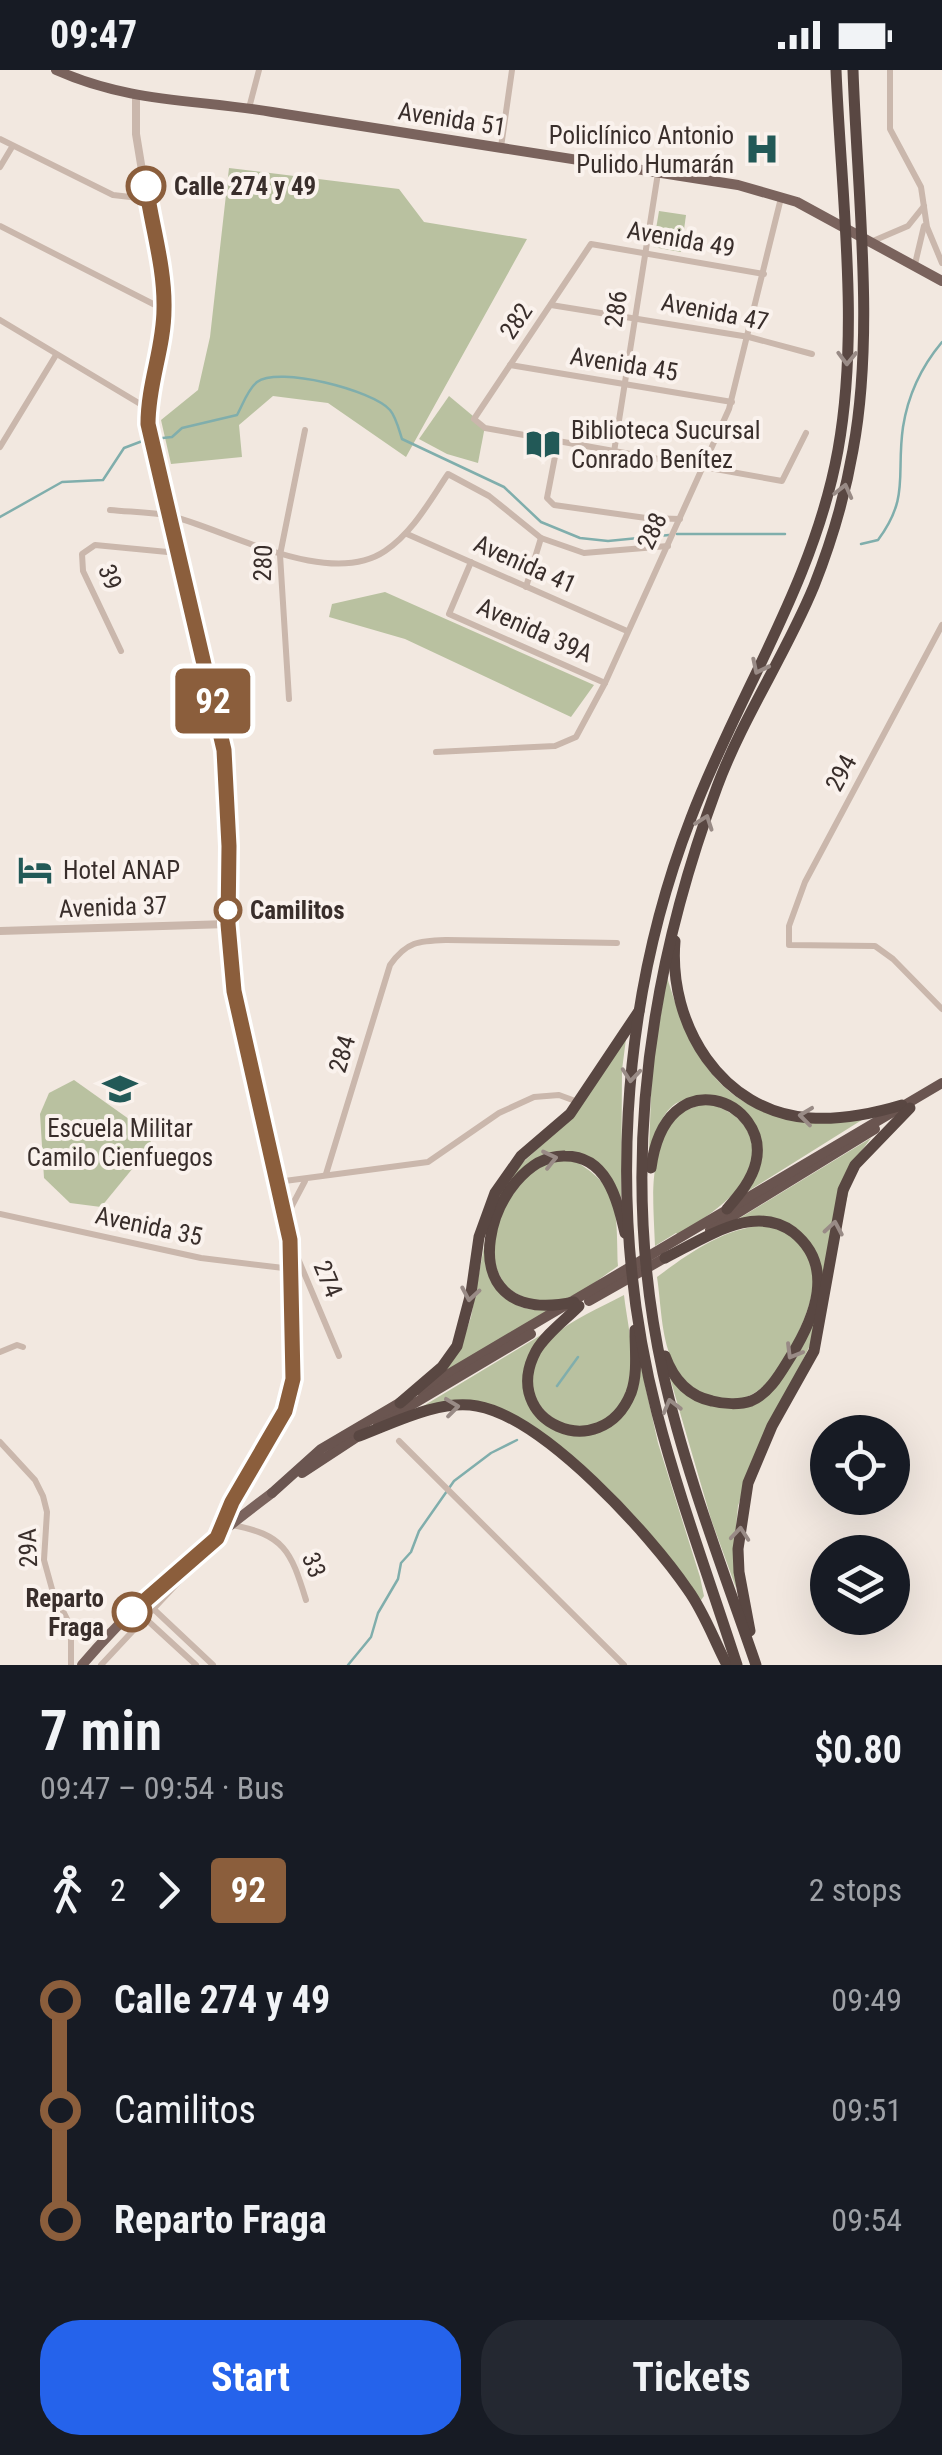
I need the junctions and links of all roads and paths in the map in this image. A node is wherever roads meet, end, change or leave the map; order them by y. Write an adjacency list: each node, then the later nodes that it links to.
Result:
1 (56, 70): 7 (main road, Avenida 51)
2 (260, 70): 8 (street)
3 (512, 70): 11 (street)
4 (836, 70): 15 (highway)
5 (853, 70): 14 (highway)
6 (890, 70): 18 (street)
7 (136, 97): 8 (main road, Avenida 51); 17 (street, 274)
8 (249, 108): 11 (main road, Avenida 51)
9 (0, 139): 10 (street)
10 (12, 146): 12 (street); 17 (street)
11 (502, 147): 13 (main road, Avenida 51)
12 (0, 167)
13 (658, 172): 16 (main road, Avenida 51); 22 (street, 286)
14 (857, 182): 15 (highway); 60 (highway, one-way to 14)
15 (840, 183): 64 (highway, one-way to 64)
16 (782, 196): 20 (main road, Avenida 51); 25 (street, 288)
17 (148, 199): 28 (street, 274)
18 (925, 205): 20 (street); 23 (street); 24 (street)
19 (0, 226): 28 (street)
20 (873, 240): 24 (main road, Avenida 51)
21 (592, 244): 22 (street, Avenida 49); 27 (street, 282)
22 (645, 254): 25 (street, Avenida 49); 29 (street, 286)
23 (942, 263)
24 (916, 264): 26 (main road, Avenida 51)
25 (764, 274): 31 (street, 288)
26 (942, 281)
27 (551, 305): 29 (street, Avenida 47); 34 (street, 282)
28 (164, 310): 37 (street, 274)
29 (635, 318): 31 (street, Avenida 47); 35 (street, 286)
30 (0, 320): 33 (street)
31 (749, 337): 32 (street, Avenida 47); 36 (street, 288)
32 (812, 354)
33 (56, 355): 37 (street); 41 (street)
34 (510, 365): 35 (street, Avenida 45); 40 (street, 282)
35 (624, 384): 36 (street, Avenida 45); 42 (street, 286)
36 (732, 402): 43 (street, 288)
37 (148, 408): 45 (street, 274)
38 (305, 430): 51 (street, 280)
39 (806, 433): 43 (street)
40 (558, 441): 42 (street); 46 (street)
41 (0, 447)
42 (614, 452): 43 (street)
43 (704, 467): 46 (street, 288)
44 (110, 510): 45 (street)
45 (170, 516): 50 (street, 274); 51 (street)
46 (680, 519): 49 (street, 288)
47 (407, 534): 48 (street); 51 (street); 52 (street, Avenida 41)
48 (541, 538): 49 (street); 53 (street)
49 (668, 546): 55 (street, 288)
50 (179, 553): 56 (street, 39); 61 (street, 274)
51 (280, 555): 58 (street, 280)
52 (471, 562): 53 (street, Avenida 41); 57 (street, Avenida 39A)
53 (526, 586): 55 (street, Avenida 41)
54 (942, 624): 65 (street, 294)
55 (627, 632): 57 (street, 288)
56 (121, 651)
57 (605, 683): 59 (street, 288)
58 (289, 700)
59 (436, 752)
60 (691, 858): 68 (highway, one-way to 60); 75 (highway)
61 (228, 924): 62 (street, Avenida 37); 71 (street, 274)
62 (0, 931)
63 (618, 943): 69 (street, 284)
64 (642, 1008): 67 (highway); 78 (highway, one-way to 78)
65 (942, 1008)
66 (942, 1087): 68 (highway)
67 (578, 1102): 69 (street); 86 (highway, one-way to 86)
68 (906, 1106): 72 (highway); 77 (highway); 104 (highway, one-way to 68)
69 (326, 1174): 70 (street)
70 (306, 1180): 71 (street); 74 (street)
71 (277, 1182): 74 (street, 274)
72 (727, 1209): 75 (highway); 77 (highway)
73 (0, 1214): 79 (street, Avenida 35)
74 (286, 1217): 76 (street, 274)
75 (643, 1227): 80 (highway)
76 (290, 1240): 79 (street); 85 (street, 274)
77 (664, 1254): 80 (highway, one-way to 80); 82 (highway)
78 (630, 1258): 81 (highway); 82 (highway, one-way to 78)
79 (292, 1269): 92 (street)
80 (649, 1296): 104 (highway, one-way to 80)
81 (635, 1301): 82 (highway); 103 (highway)
82 (577, 1304): 86 (highway); 87 (highway)
83 (23, 1346): 84 (street)
84 (0, 1352)
85 (339, 1356)
86 (400, 1403): 90 (highway)
87 (359, 1436): 90 (highway); 102 (highway, one-way to 102)
88 (399, 1441): 101 (street)
89 (0, 1442): 97 (street, 29A)
90 (272, 1493): 91 (main road)
91 (230, 1525): 92 (main road); 93 (street, 33)
92 (217, 1538): 94 (main road)
93 (306, 1600)
94 (143, 1609): 95 (street); 96 (street); 98 (main road); 99 (street)
95 (197, 1650): 96 (street); 100 (street)
96 (190, 1663)
97 (71, 1665)
98 (82, 1665)
99 (102, 1665)
100 (213, 1665)
101 (624, 1665)
102 (727, 1665)
103 (738, 1665)
104 (756, 1665)

